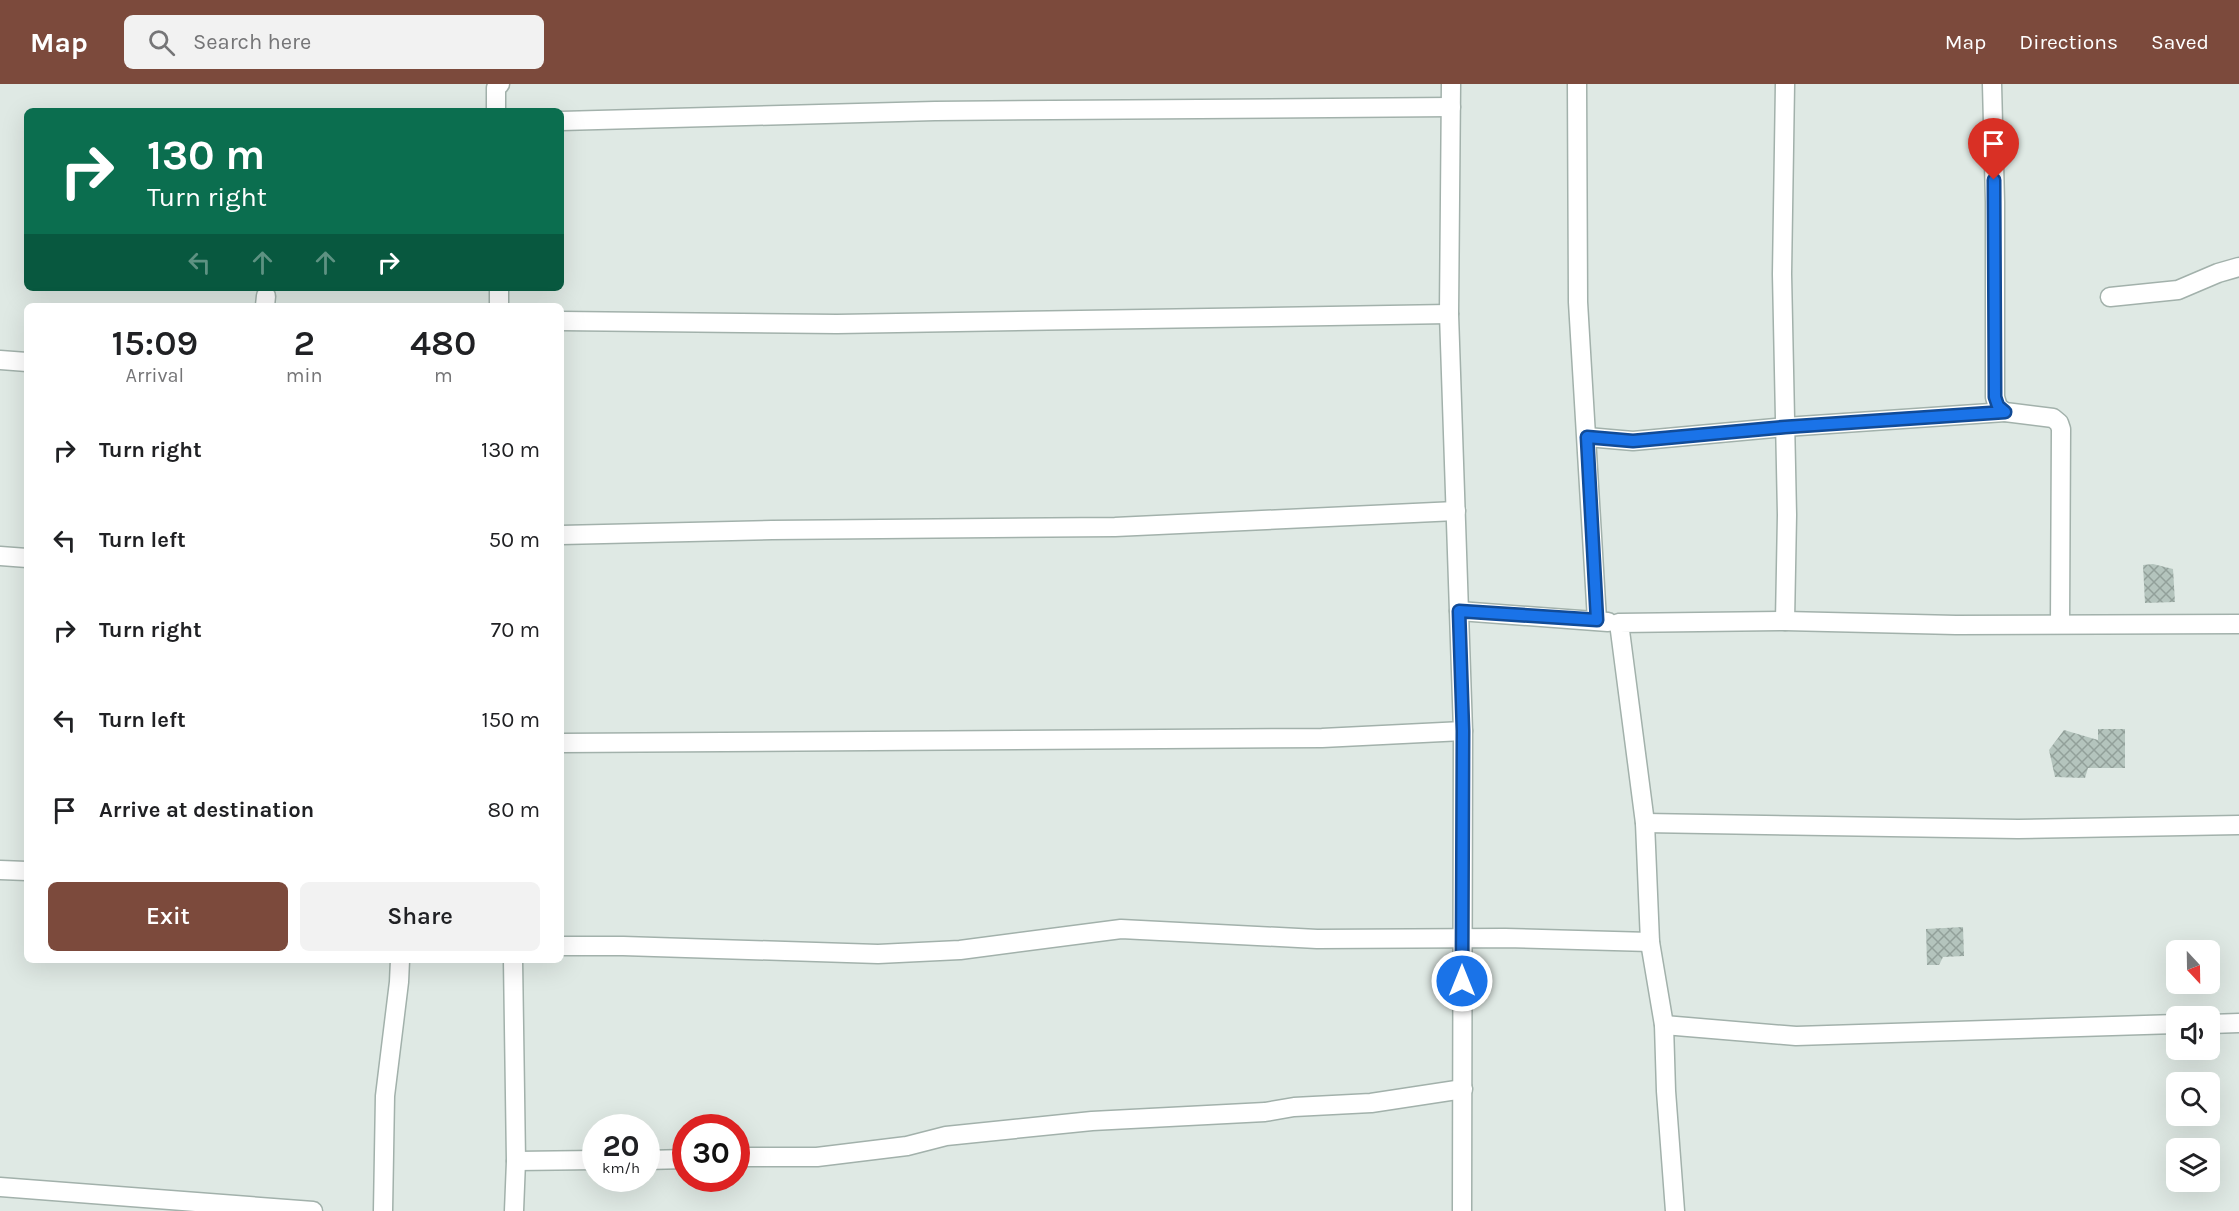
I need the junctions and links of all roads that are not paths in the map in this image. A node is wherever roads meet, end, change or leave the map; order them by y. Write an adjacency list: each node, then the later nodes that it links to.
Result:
1 (500, 84): 7 (street)
2 (1451, 84): 6 (street)
3 (1577, 84): 17 (street)
4 (1785, 84): 16 (street)
5 (1992, 84): 15 (street)
6 (1451, 107): 8 (street); 11 (street)
7 (496, 108)
8 (564, 121)
9 (2239, 267): 10 (street)
10 (2110, 297)
11 (1449, 314): 12 (street); 18 (street)
12 (564, 321)
13 (0, 360): 14 (street)
14 (24, 362)
15 (2005, 412): 16 (street); 26 (street)
16 (1785, 427): 17 (street); 24 (street)
17 (1587, 437): 23 (street)
18 (1456, 511): 19 (street); 22 (street)
19 (564, 536)
20 (0, 556): 21 (street)
21 (24, 558)
22 (1459, 611): 23 (street); 28 (street)
23 (1597, 620): 25 (street)
24 (1785, 621): 25 (street); 26 (street)
25 (1619, 623): 30 (street)
26 (2060, 624): 27 (street)
27 (2239, 624)
28 (1463, 731): 29 (street); 34 (street)
29 (564, 743)
30 (1645, 823): 31 (street); 35 (street)
31 (2239, 825)
32 (0, 870): 33 (street)
33 (24, 871)
34 (1462, 938): 35 (street); 36 (street); 43 (street)
35 (1650, 942): 40 (street)
36 (564, 946)
37 (400, 963): 49 (street)
38 (513, 963): 45 (street)
39 (2239, 1023): 42 (street)
40 (1664, 1024): 41 (street); 52 (street)
41 (2166, 1024)
42 (2220, 1024)
43 (1462, 1089): 44 (street); 51 (street)
44 (750, 1157)
45 (516, 1161): 46 (street); 50 (street)
46 (582, 1161)
47 (0, 1187): 48 (street)
48 (313, 1211)
49 (383, 1211)
50 (514, 1211)
51 (1462, 1211)
52 (1675, 1211)

